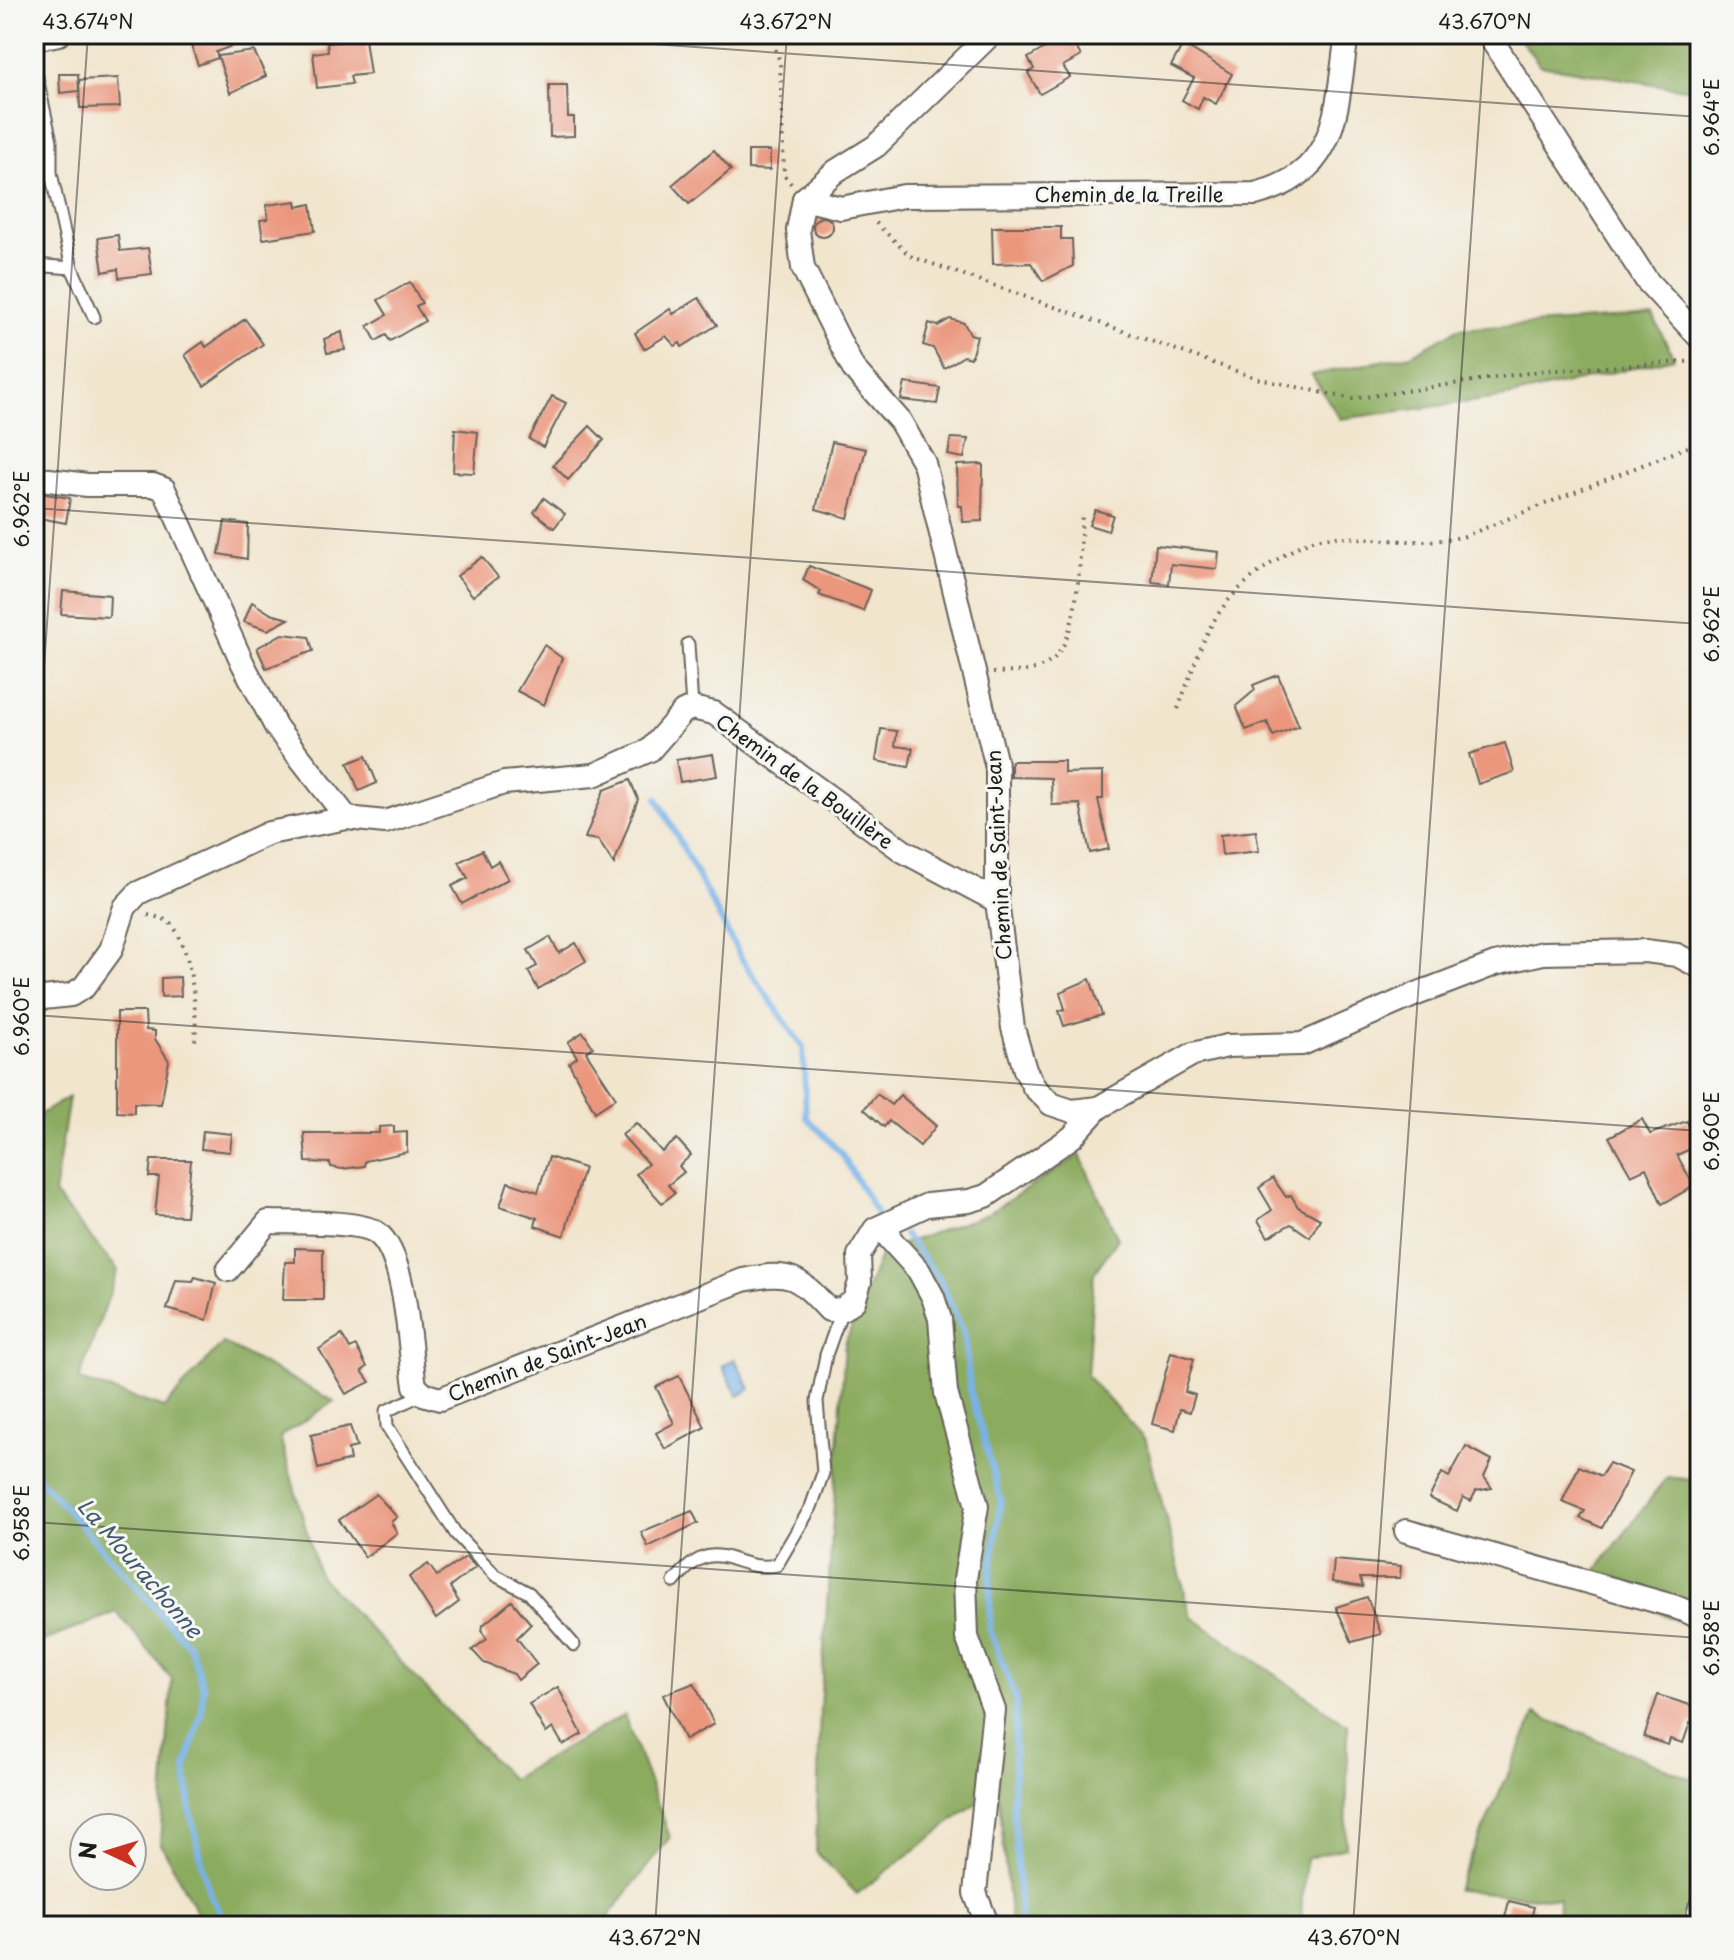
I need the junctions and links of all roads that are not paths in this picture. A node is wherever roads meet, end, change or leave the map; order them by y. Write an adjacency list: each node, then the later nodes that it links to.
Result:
1 (59, 34): 5 (street)
2 (991, 34): 7 (street)
3 (1347, 34): 7 (street, Chemin de la Treille)
4 (1488, 34): 11 (street)
5 (34, 39)
6 (34, 64): 9 (lane)
7 (804, 199): 16 (street, Chemin de Saint-Jean)
8 (34, 265): 9 (lane)
9 (72, 268): 10 (lane)
10 (94, 317)
11 (1700, 338)
12 (34, 478): 15 (street)
13 (688, 644): 14 (lane)
14 (692, 708): 15 (street, Chemin de la Bouillère); 16 (street, Chemin de la Bouillère)
15 (347, 818): 18 (street, Chemin de la Bouillère)
16 (997, 901): 19 (street, Chemin de Saint-Jean)
17 (1700, 967): 19 (street)
18 (34, 999)
19 (1098, 1108): 20 (street)
20 (888, 1224): 22 (street); 29 (street)
21 (228, 1270): 23 (street, Chemin de Saint-Jean)
22 (842, 1309): 23 (street, Chemin de Saint-Jean); 25 (lane)
23 (423, 1394): 27 (lane)
24 (1406, 1531): 26 (street)
25 (674, 1582)
26 (1700, 1617)
27 (574, 1645)
28 (1700, 1908): 30 (street)
29 (988, 1926)
30 (1696, 1926)

